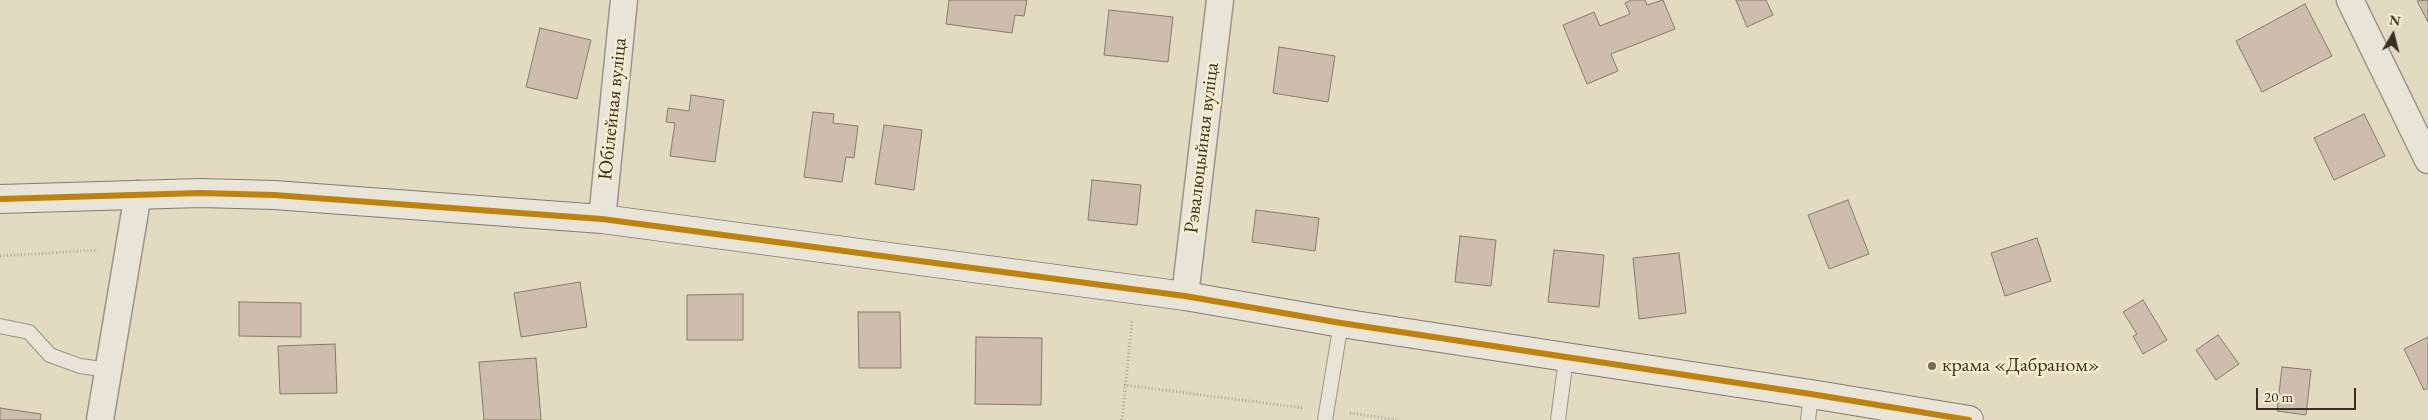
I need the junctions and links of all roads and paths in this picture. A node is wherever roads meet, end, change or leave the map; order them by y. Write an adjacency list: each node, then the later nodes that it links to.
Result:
1 (624, 0): 7 (street, Юбілейная вуліца)
2 (1220, 0): 11 (street, Рэвалюцыйная вуліца)
3 (2350, 0): 4 (street)
4 (2428, 160)
5 (138, 194): 6 (main road); 7 (main road); 8 (street)
6 (0, 199)
7 (602, 219): 10 (main road)
8 (129, 248): 9 (path); 15 (street)
9 (0, 256)
10 (1136, 289): 11 (main road); 16 (path)
11 (1185, 296): 12 (main road)
12 (1341, 323): 14 (main road); 18 (lane)
13 (0, 326): 15 (lane)
14 (1566, 358): 17 (main road); 22 (lane)
15 (109, 370): 19 (street)
16 (1124, 385): 18 (path); 20 (path)
17 (1810, 407): 23 (main road)
18 (1326, 415): 21 (path)
19 (100, 420)
20 (1122, 420)
21 (1398, 420)
22 (1558, 420)
23 (1969, 420)

